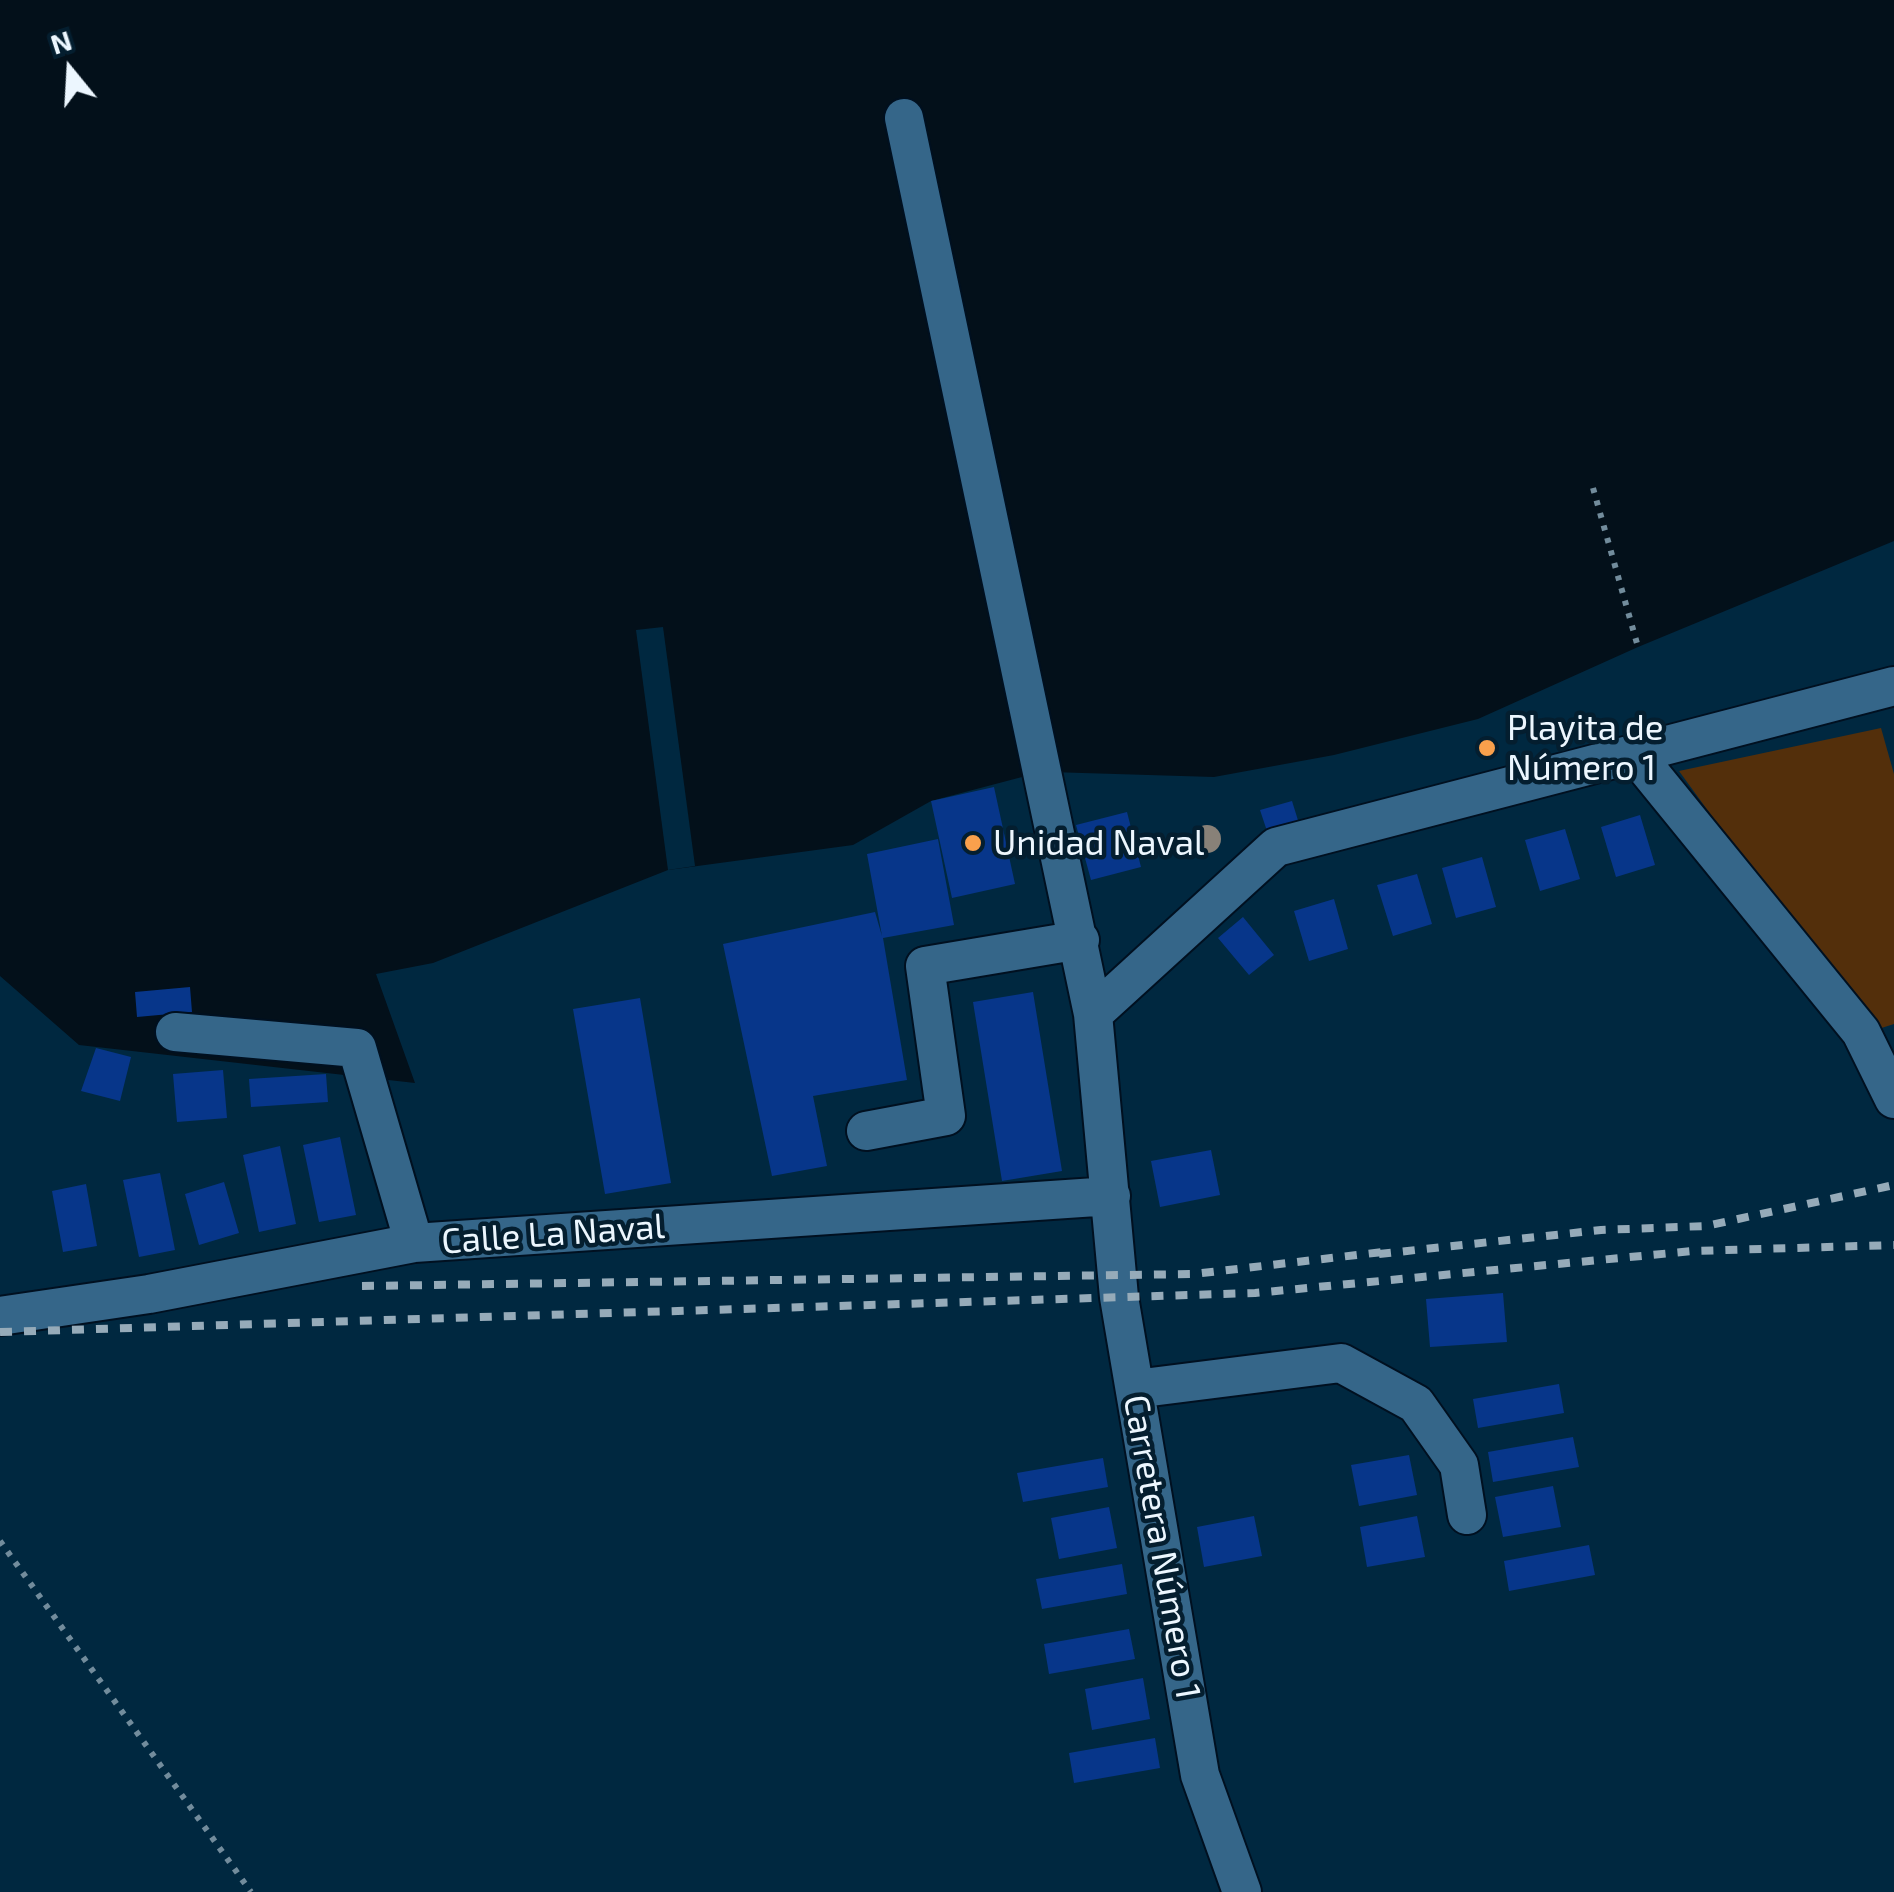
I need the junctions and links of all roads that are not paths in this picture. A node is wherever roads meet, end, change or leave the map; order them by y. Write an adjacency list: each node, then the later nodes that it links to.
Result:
1 (904, 118): 4 (street, Carretera Número 1)
2 (1894, 686): 3 (street)
3 (1634, 753): 5 (street); 7 (street)
4 (1080, 940): 5 (street, Carretera Número 1); 8 (street)
5 (1090, 1000): 9 (street, Carretera Número 1)
6 (175, 1032): 10 (street)
7 (1894, 1098)
8 (866, 1131)
9 (1110, 1196): 10 (street, Calle La Naval); 12 (street, Carretera Número 1)
10 (414, 1243): 11 (street, Calle La Naval)
11 (0, 1316)
12 (1135, 1389): 13 (street); 14 (street, Carretera Número 1)
13 (1467, 1514)
14 (1242, 1892)

